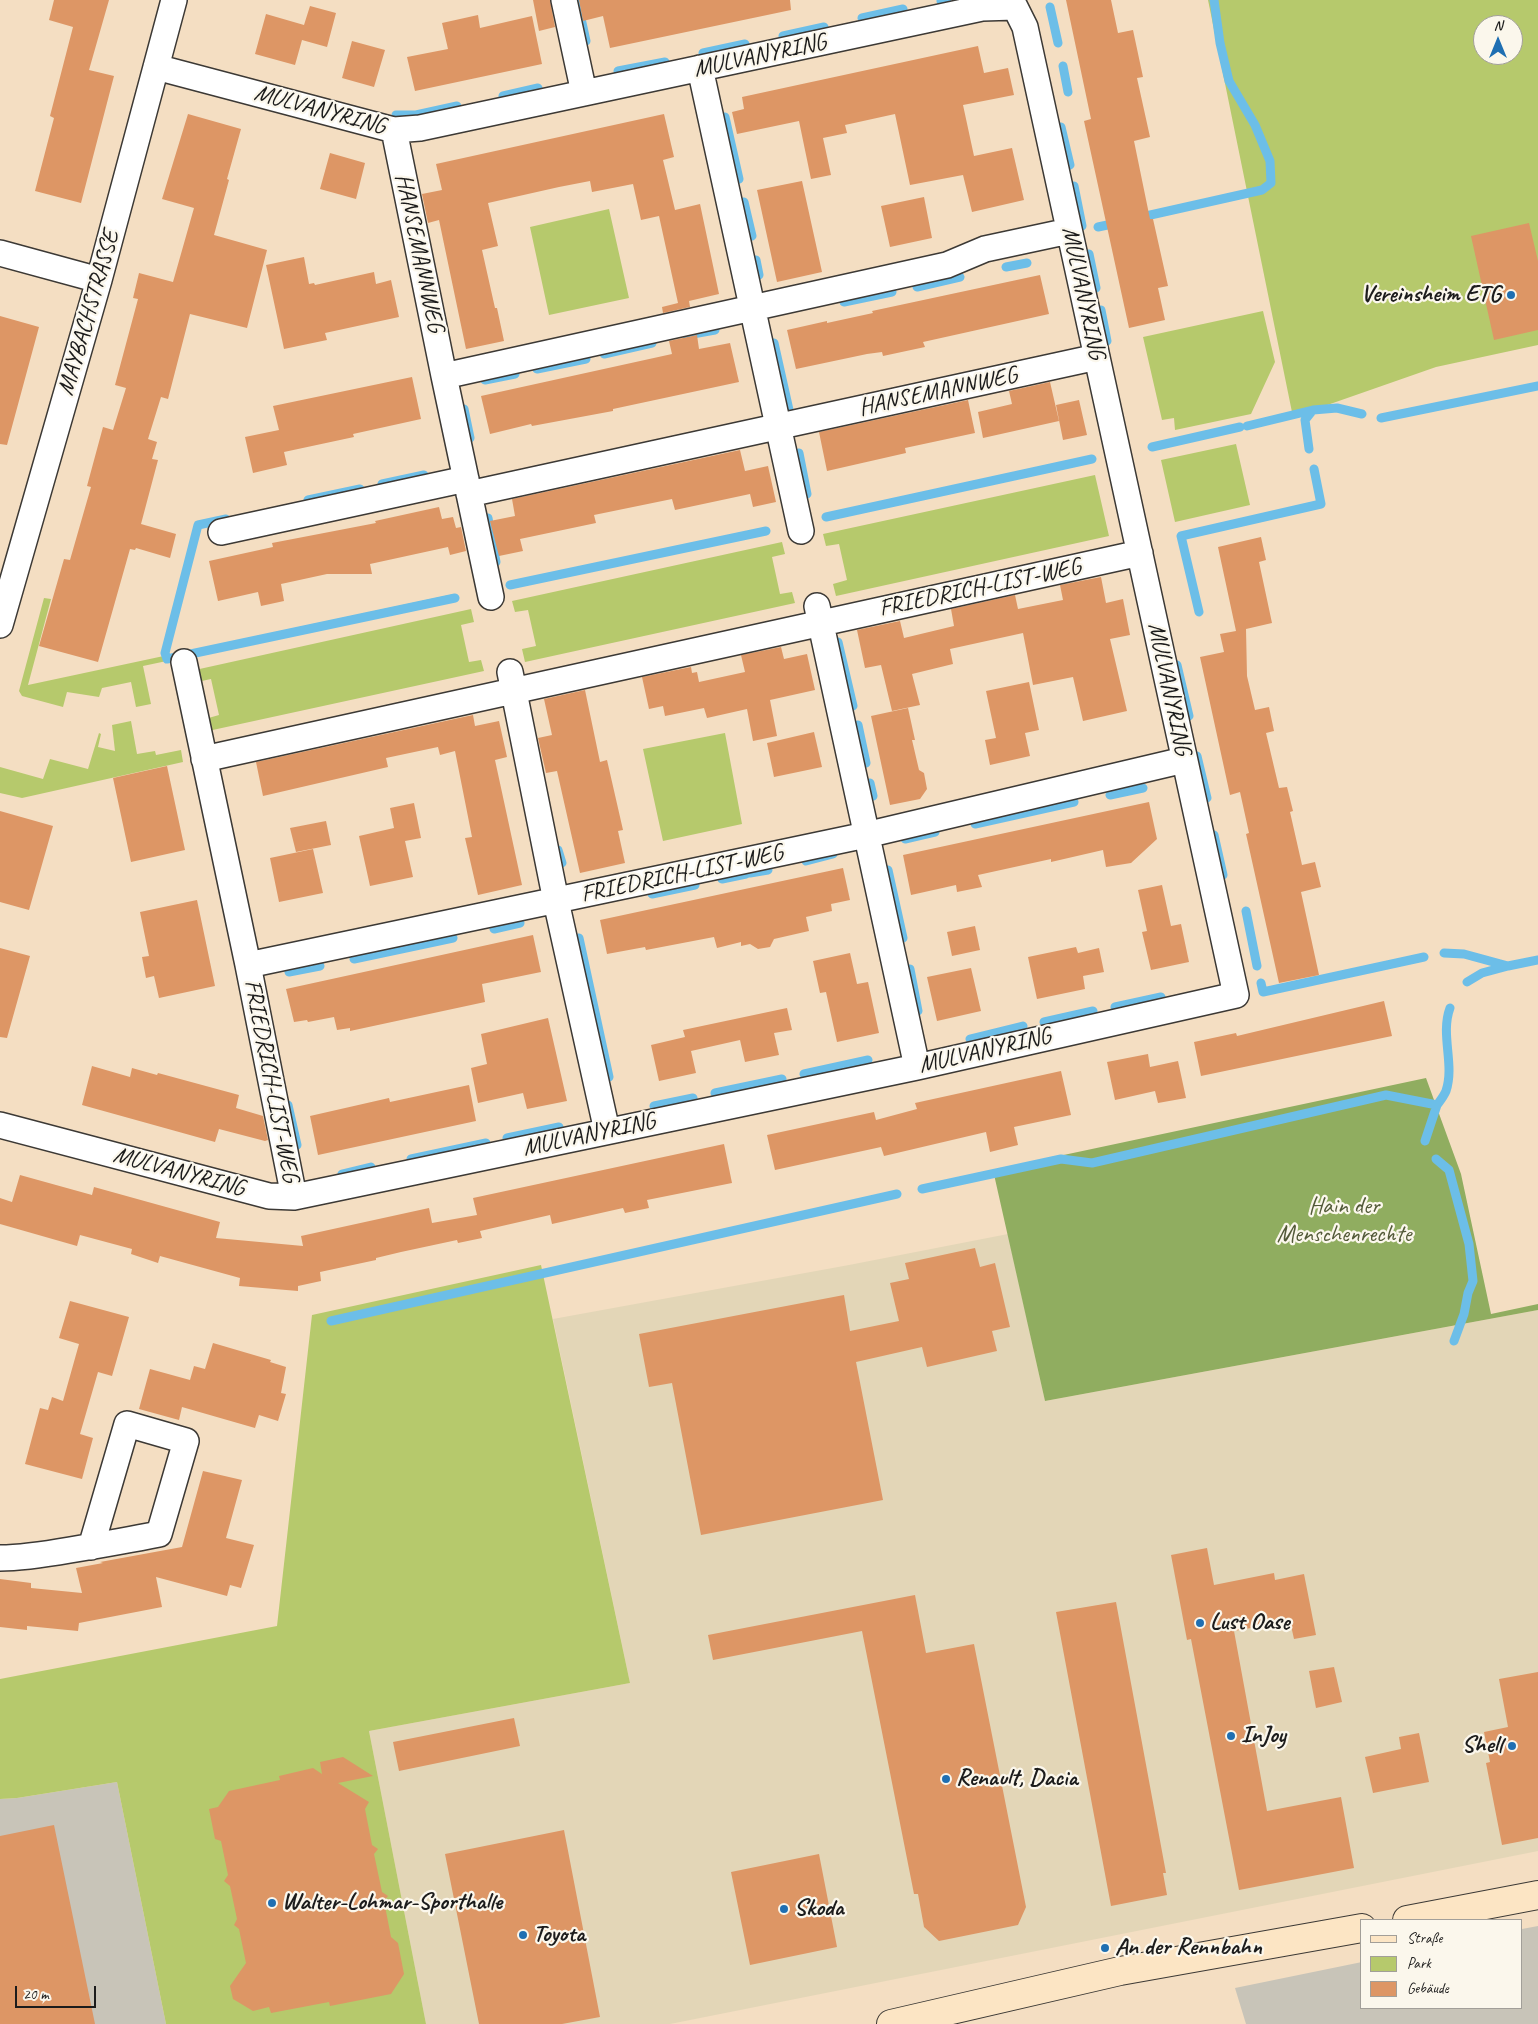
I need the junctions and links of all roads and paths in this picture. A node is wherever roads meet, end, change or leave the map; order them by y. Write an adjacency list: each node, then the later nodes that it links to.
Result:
1 (174, 0): 4 (street, MAYBACHSTRASSE)
2 (564, 0): 6 (street)
3 (1016, 4): 5 (street, MULVANYRING); 8 (street, MULVANYRING)
4 (156, 66): 7 (street, MULVANYRING); 10 (street, MAYBACHSTRASSE)
5 (700, 68): 6 (street, MULVANYRING); 11 (street)
6 (584, 93): 7 (street, MULVANYRING)
7 (394, 130): 13 (street, HANSEMANNWEG)
8 (1069, 231): 11 (street); 12 (street, MULVANYRING)
9 (0, 253): 10 (street)
10 (99, 280): 21 (street, MAYBACHSTRASSE)
11 (754, 309): 13 (street); 14 (street)
12 (1097, 357): 14 (street, HANSEMANNWEG); 18 (street, MULVANYRING)
13 (444, 376): 15 (street, HANSEMANNWEG)
14 (779, 427): 15 (street, HANSEMANNWEG); 16 (street)
15 (468, 486): 17 (street, HANSEMANNWEG); 19 (street, HANSEMANNWEG)
16 (801, 531)
17 (221, 532)
18 (1140, 553): 20 (street, FRIEDRICH-LIST-WEG); 25 (street, MULVANYRING)
19 (491, 597)
20 (819, 615): 23 (street, FRIEDRICH-LIST-WEG); 26 (street)
21 (0, 625)
22 (184, 662): 24 (street, FRIEDRICH-LIST-WEG)
23 (511, 681): 24 (street, FRIEDRICH-LIST-WEG); 27 (street, FRIEDRICH-LIST-WEG)
24 (204, 759): 28 (street, FRIEDRICH-LIST-WEG)
25 (1184, 760): 26 (street, FRIEDRICH-LIST-WEG); 29 (street, MULVANYRING)
26 (866, 835): 27 (street, FRIEDRICH-LIST-WEG); 29 (street)
27 (556, 901): 28 (street, FRIEDRICH-LIST-WEG); 31 (street, FRIEDRICH-LIST-WEG)
28 (248, 965): 32 (street, FRIEDRICH-LIST-WEG)
29 (917, 1067): 31 (street, MULVANYRING)
30 (0, 1125): 32 (street, MULVANYRING)
31 (607, 1131): 32 (street, MULVANYRING)
32 (294, 1197)
33 (91, 1547): 33 (street); 34 (street)
34 (0, 1558)
35 (1538, 1895): 36 (main road)
36 (1412, 1919)
37 (1360, 1928): 38 (main road)
38 (891, 2024)

